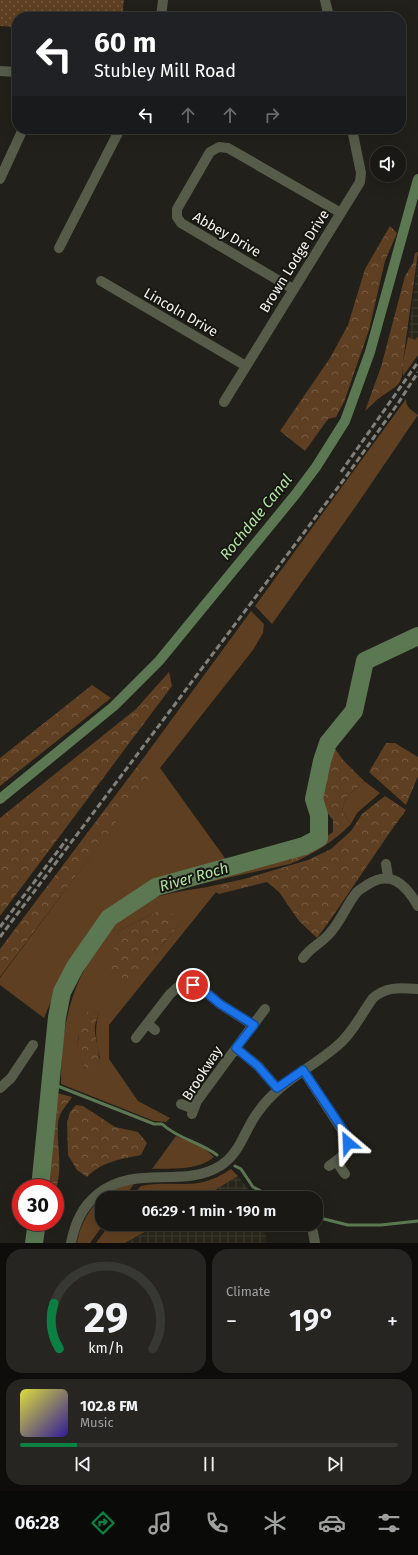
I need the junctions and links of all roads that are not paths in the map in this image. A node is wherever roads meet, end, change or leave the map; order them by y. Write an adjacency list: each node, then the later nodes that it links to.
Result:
1 (162, 0): 3 (street)
2 (325, 0): 4 (street)
3 (161, 12)
4 (328, 12)
5 (0, 72): 6 (street)
6 (12, 72)
7 (21, 134): 10 (street)
8 (117, 134): 12 (street)
9 (353, 134): 11 (street, Brown Lodge Drive)
10 (0, 179)
11 (341, 213): 14 (street, Brown Lodge Drive); 14 (street, Abbey Drive)
12 (60, 248)
13 (101, 281): 15 (street, Lincoln Drive)
14 (293, 289): 15 (street, Brown Lodge Drive)
15 (246, 366): 16 (street, Brown Lodge Drive)
16 (224, 402)
17 (386, 864): 18 (street)
18 (388, 877): 19 (street); 20 (street)
19 (418, 906)
20 (303, 958)
21 (418, 978): 22 (street)
22 (417, 989): 28 (street)
23 (265, 1009): 24 (street, Brookway)
24 (254, 1025): 25 (street); 27 (street, Brookway)
25 (136, 1038)
26 (33, 1045): 29 (street)
27 (236, 1048): 30 (street, Brookway); 31 (street, Brookway)
28 (303, 1070): 30 (street); 32 (street)
29 (0, 1088)
30 (277, 1088): 34 (street)
31 (182, 1104)
32 (346, 1174)
33 (313, 1232): 35 (street)
34 (71, 1243)
35 (315, 1243)

